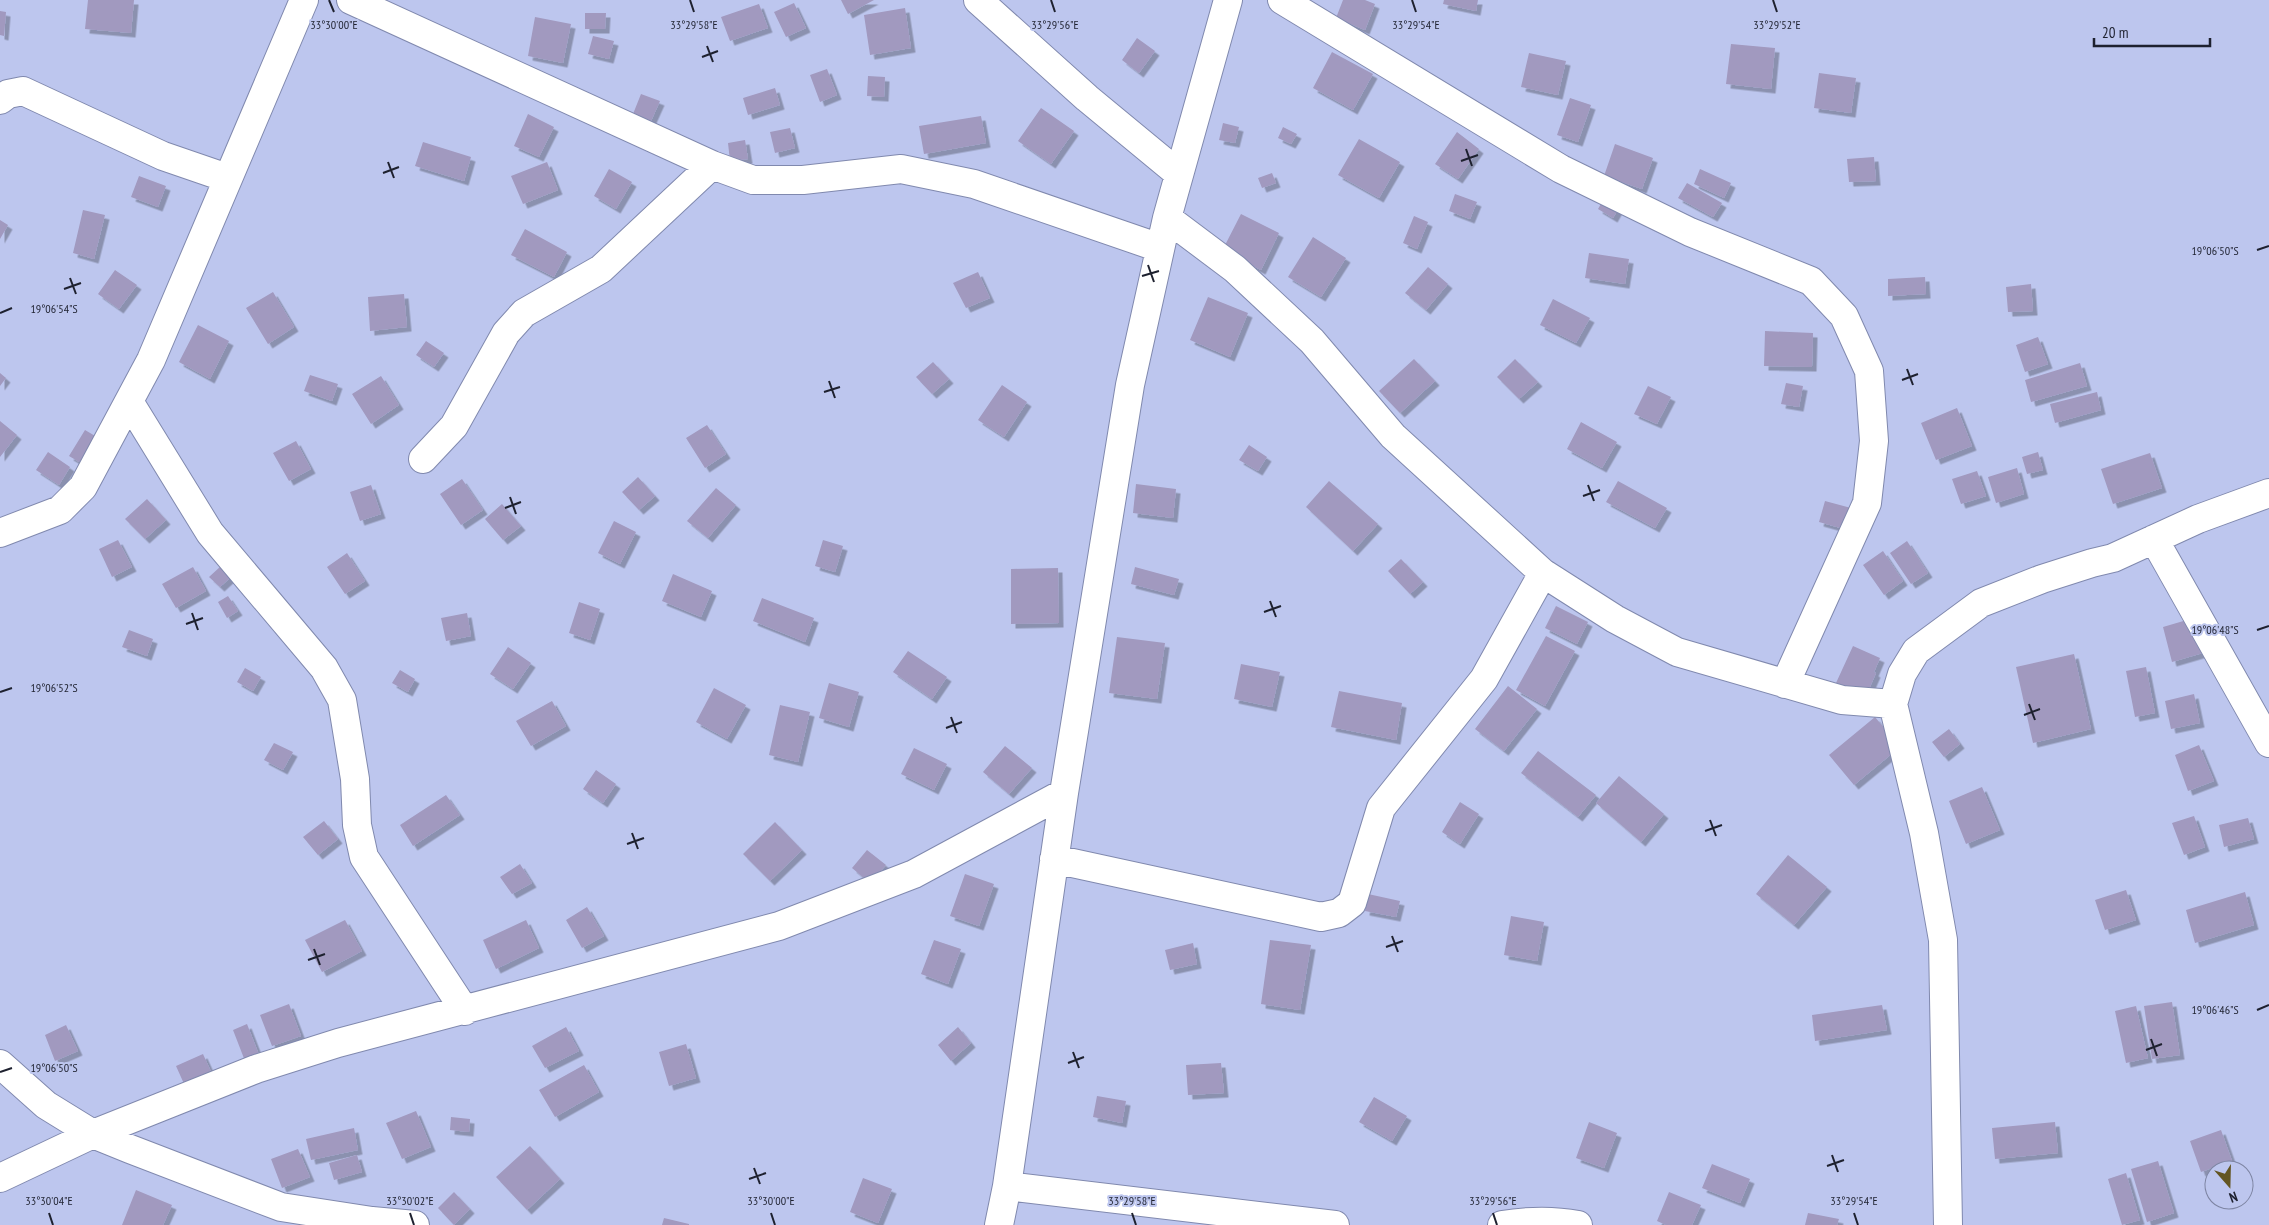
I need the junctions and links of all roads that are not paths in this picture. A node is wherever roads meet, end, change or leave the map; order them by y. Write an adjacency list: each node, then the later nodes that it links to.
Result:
1 (304, 0): 9 (street)
2 (351, 0): 7 (street)
3 (979, 0): 8 (street)
4 (1228, 0): 8 (street)
5 (1282, 0): 18 (street)
6 (0, 100): 9 (street)
7 (712, 165): 11 (street); 13 (street)
8 (1179, 174): 10 (street)
9 (227, 178): 12 (street)
10 (1167, 218): 11 (street); 17 (street)
11 (1160, 248): 21 (street)
12 (130, 403): 15 (street); 23 (street)
13 (423, 459)
14 (2269, 494): 16 (street)
15 (0, 533)
16 (2154, 539): 19 (street); 20 (street)
17 (1543, 573): 18 (street); 22 (street)
18 (1785, 684): 19 (street)
19 (1893, 704): 33 (street)
20 (2269, 742)
21 (1064, 793): 22 (street); 23 (street)
22 (1054, 859): 27 (street)
23 (465, 1011): 25 (street)
24 (0, 1064): 25 (street)
25 (93, 1134): 26 (street); 28 (street)
26 (0, 1178)
27 (1007, 1186): 29 (street); 30 (street)
28 (415, 1225)
29 (998, 1225)
30 (1335, 1225)
31 (1502, 1225): 32 (street)
32 (1578, 1225)
33 (1948, 1225)

